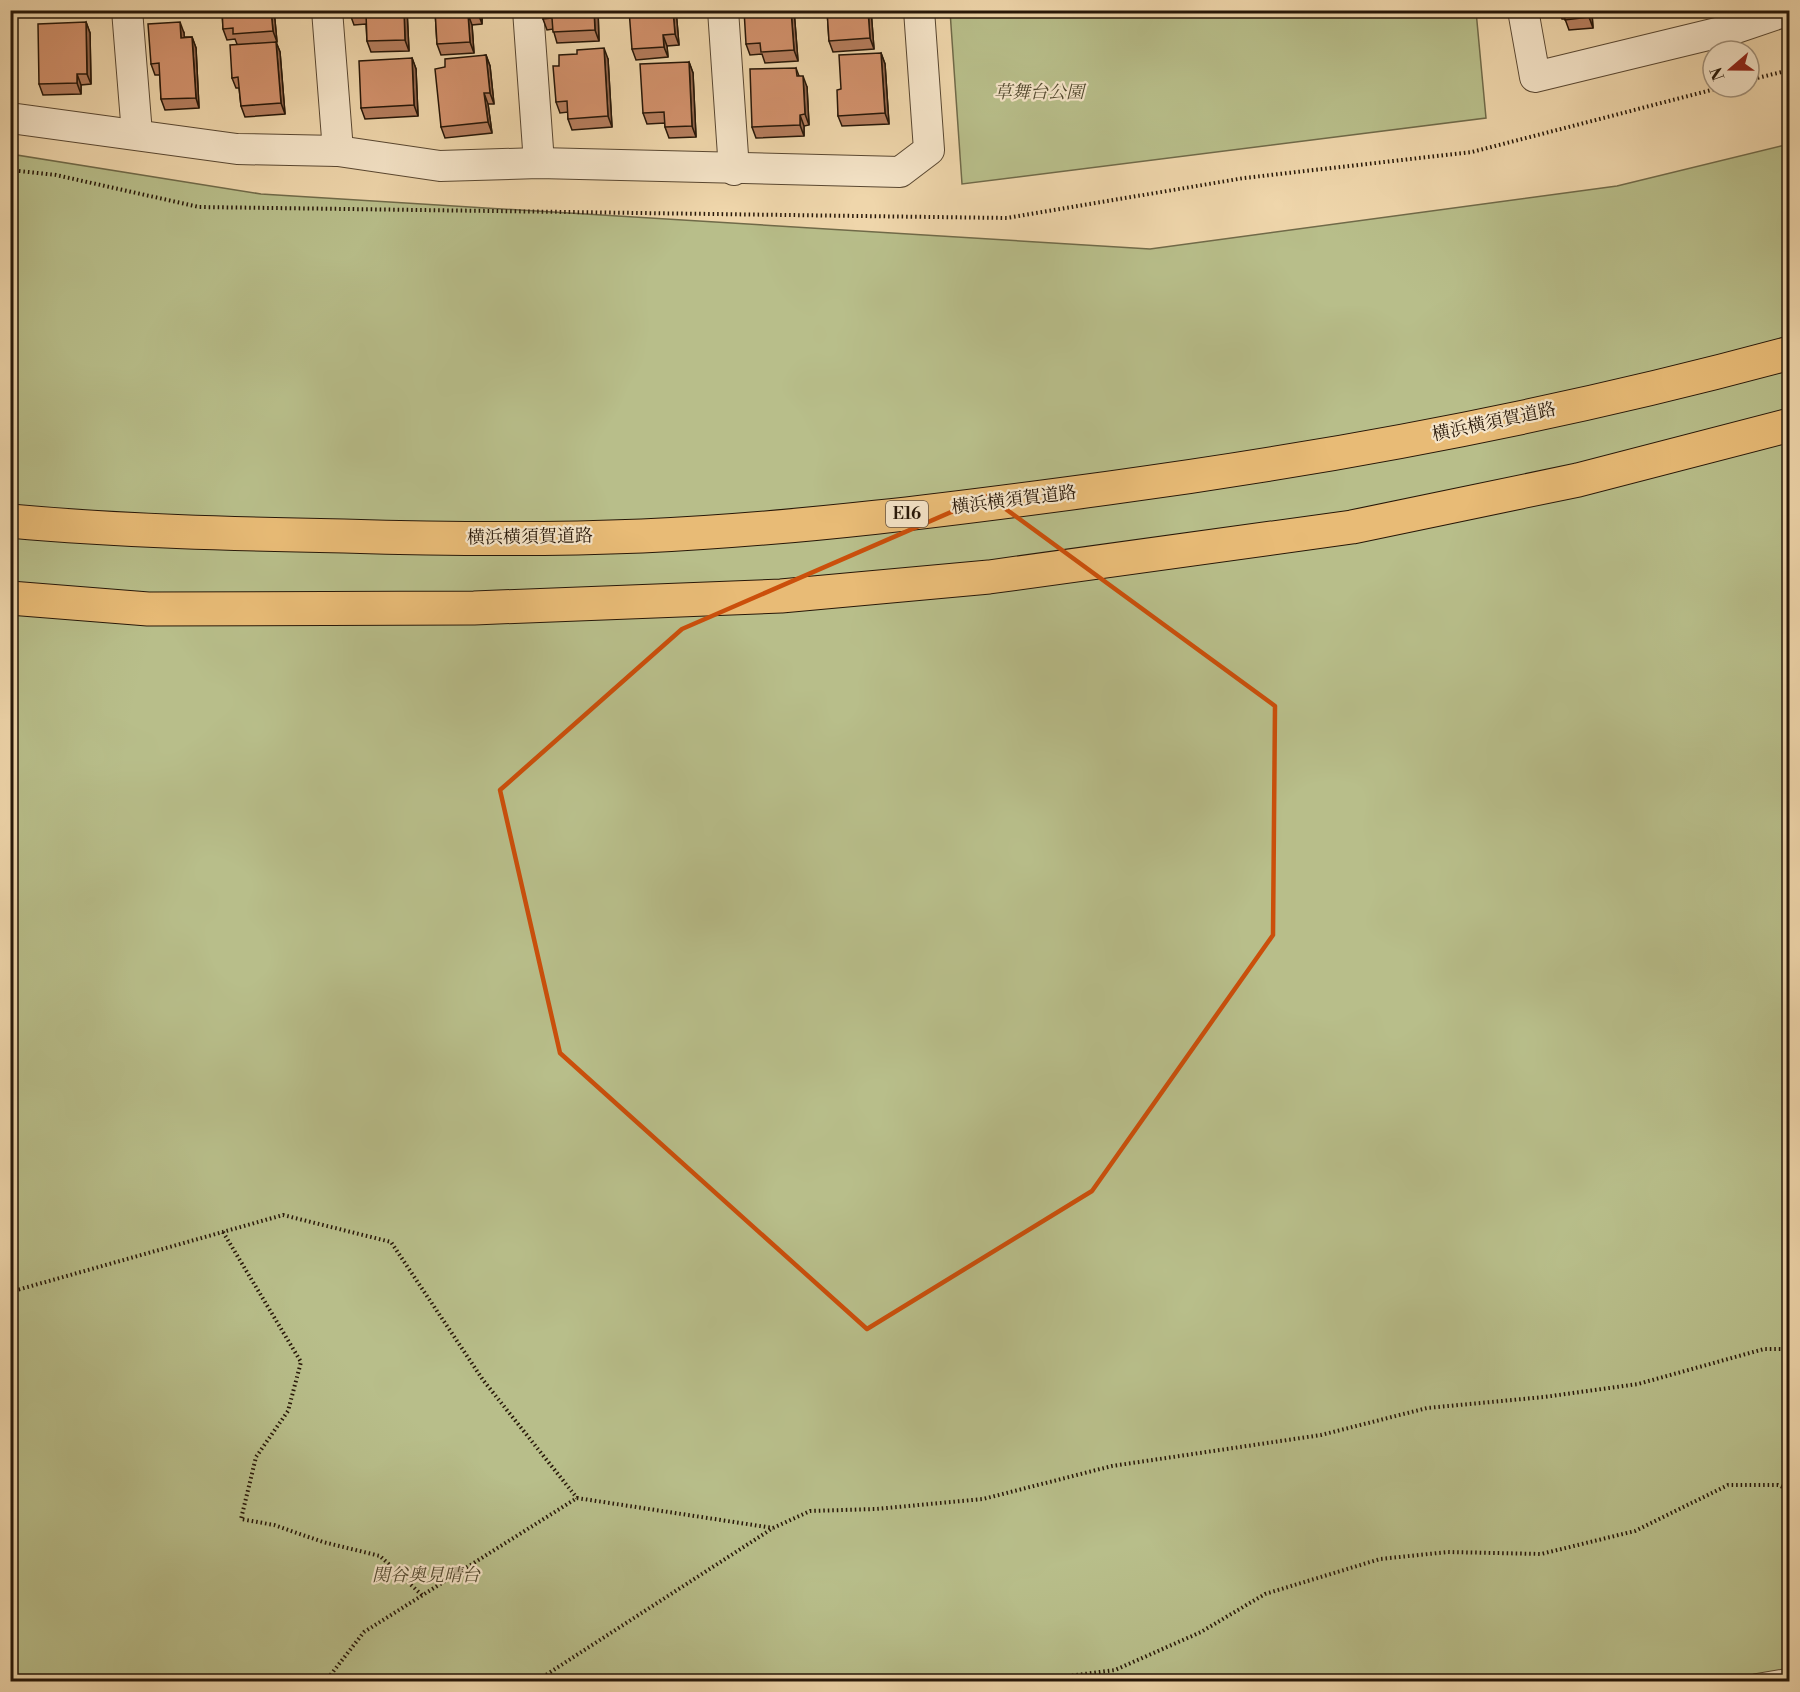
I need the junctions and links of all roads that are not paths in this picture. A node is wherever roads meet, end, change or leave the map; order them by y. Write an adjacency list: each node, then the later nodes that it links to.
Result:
1 (127, 10): 10 (street)
2 (327, 10): 11 (street)
3 (528, 10): 12 (street)
4 (723, 10): 13 (street)
5 (919, 10): 13 (street)
6 (1523, 10): 8 (street)
7 (1790, 10): 8 (street)
8 (1732, 20)
9 (10, 118): 10 (street)
10 (137, 134): 11 (street)
11 (338, 151): 12 (street)
12 (539, 163): 13 (street)
13 (734, 170)
14 (1790, 353): 16 (highway, 横浜横須賀道路 / E16)
15 (1790, 425): 17 (highway)
16 (10, 521)
17 (10, 598)
18 (1790, 1676): 19 (lane)
19 (1755, 1682)

